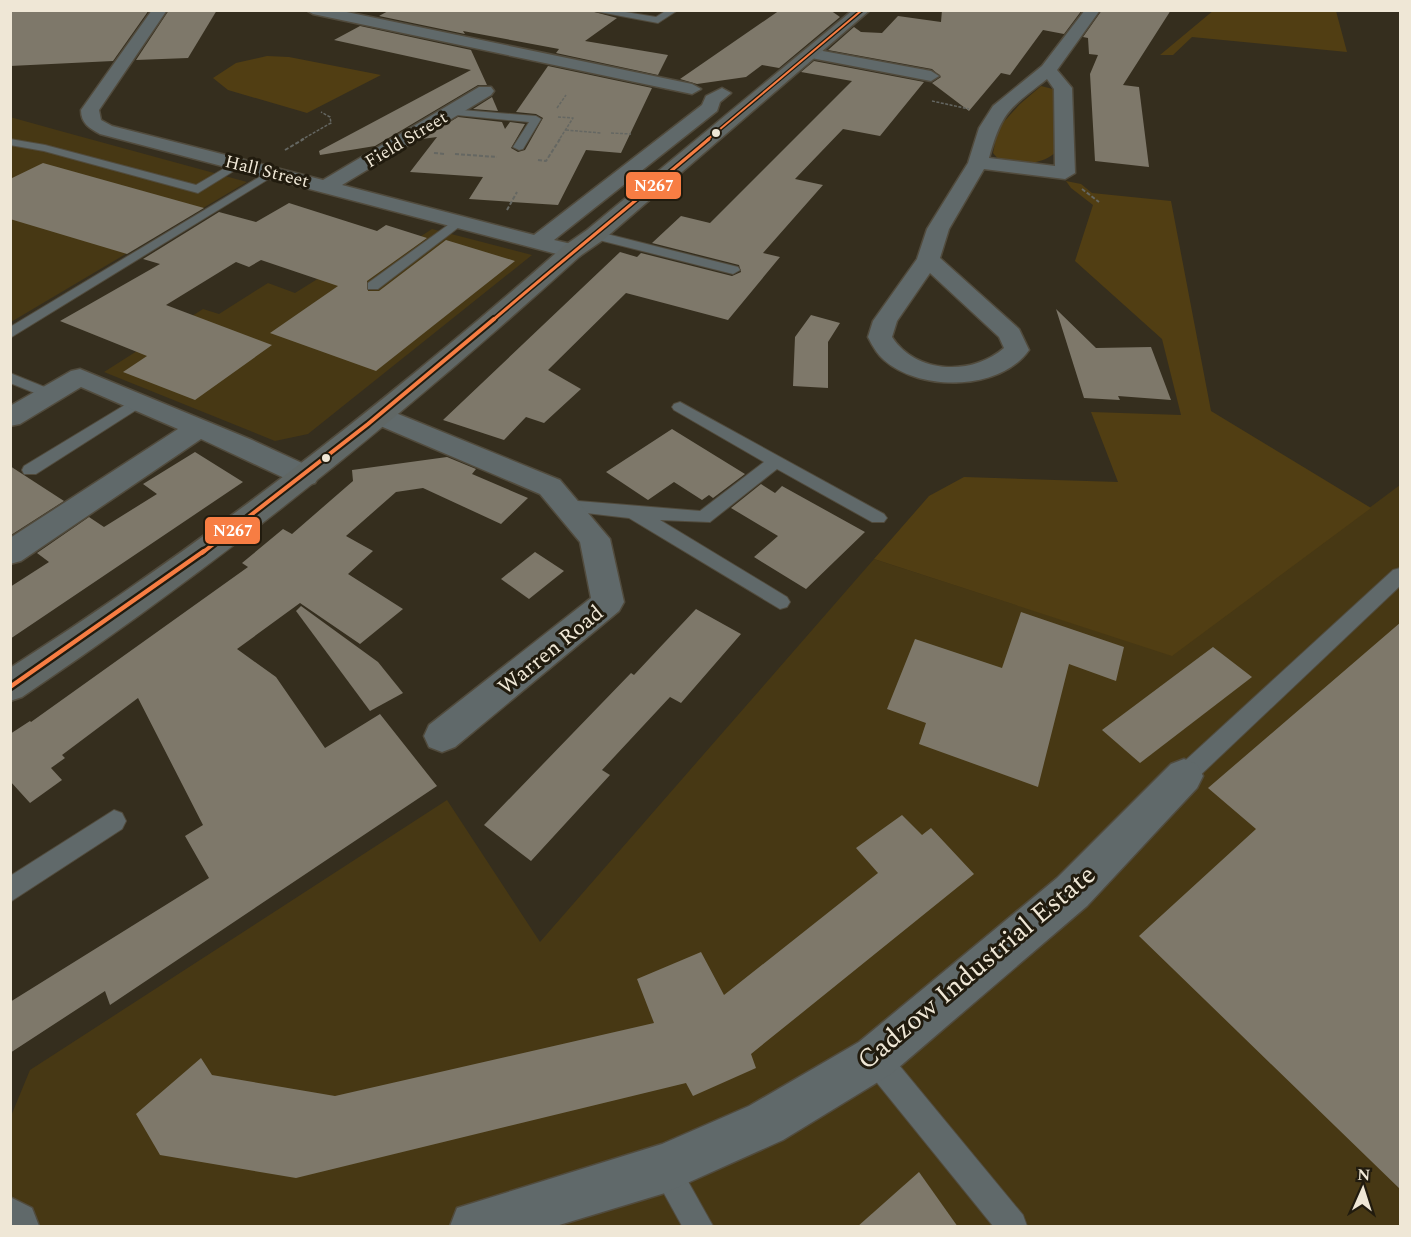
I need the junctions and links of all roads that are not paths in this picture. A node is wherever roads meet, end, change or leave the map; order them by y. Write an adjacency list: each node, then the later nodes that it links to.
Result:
1 (160, 10): 17 (street, Hall Street)
2 (313, 10): 10 (street)
3 (593, 10): 4 (lane)
4 (674, 10)
5 (863, 10): 7 (main road)
6 (1093, 10): 8 (street)
7 (812, 54): 9 (street); 20 (main road)
8 (1048, 70): 16 (street); 16 (street)
9 (931, 76)
10 (692, 89)
11 (485, 92): 13 (street, Field Street)
12 (722, 93): 21 (street)
13 (450, 112): 15 (lane); 18 (street, Field Street)
14 (10, 141): 17 (lane)
15 (519, 147)
16 (978, 163): 23 (street)
17 (254, 168): 18 (street, Hall Street); 26 (lane)
18 (327, 186): 19 (street, Hall Street)
19 (459, 221): 21 (street, Hall Street); 25 (lane)
20 (595, 235): 22 (main road); 24 (lane)
21 (539, 242): 22 (street, Hall Street)
22 (572, 251): 31 (main road)
23 (928, 259): 23 (street)
24 (733, 270)
25 (373, 286)
26 (10, 334)
27 (10, 377): 28 (lane)
28 (52, 395): 29 (street); 32 (street)
29 (138, 402): 33 (street); 35 (lane)
30 (680, 407): 34 (lane)
31 (381, 416): 36 (main road); 37 (street, Warren Road)
32 (10, 418)
33 (200, 428): 36 (street); 40 (street)
34 (776, 461): 38 (lane); 39 (lane)
35 (30, 470)
36 (305, 476): 43 (main road)
37 (566, 506): 38 (lane); 44 (street, Warren Road)
38 (632, 512): 42 (lane)
39 (878, 518)
40 (10, 553)
41 (1401, 575): 45 (lane)
42 (780, 602)
43 (10, 687)
44 (442, 736)
45 (1184, 776): 48 (street, Cadzow Industrial Estate)
46 (114, 821): 47 (lane)
47 (10, 890)
48 (875, 1058): 49 (street, Cadzow Industrial Estate); 54 (lane)
49 (665, 1168): 52 (street, Cadzow Industrial Estate); 53 (lane)
50 (10, 1222): 51 (street)
51 (14, 1227)
52 (475, 1227)
53 (698, 1227)
54 (1012, 1227)

